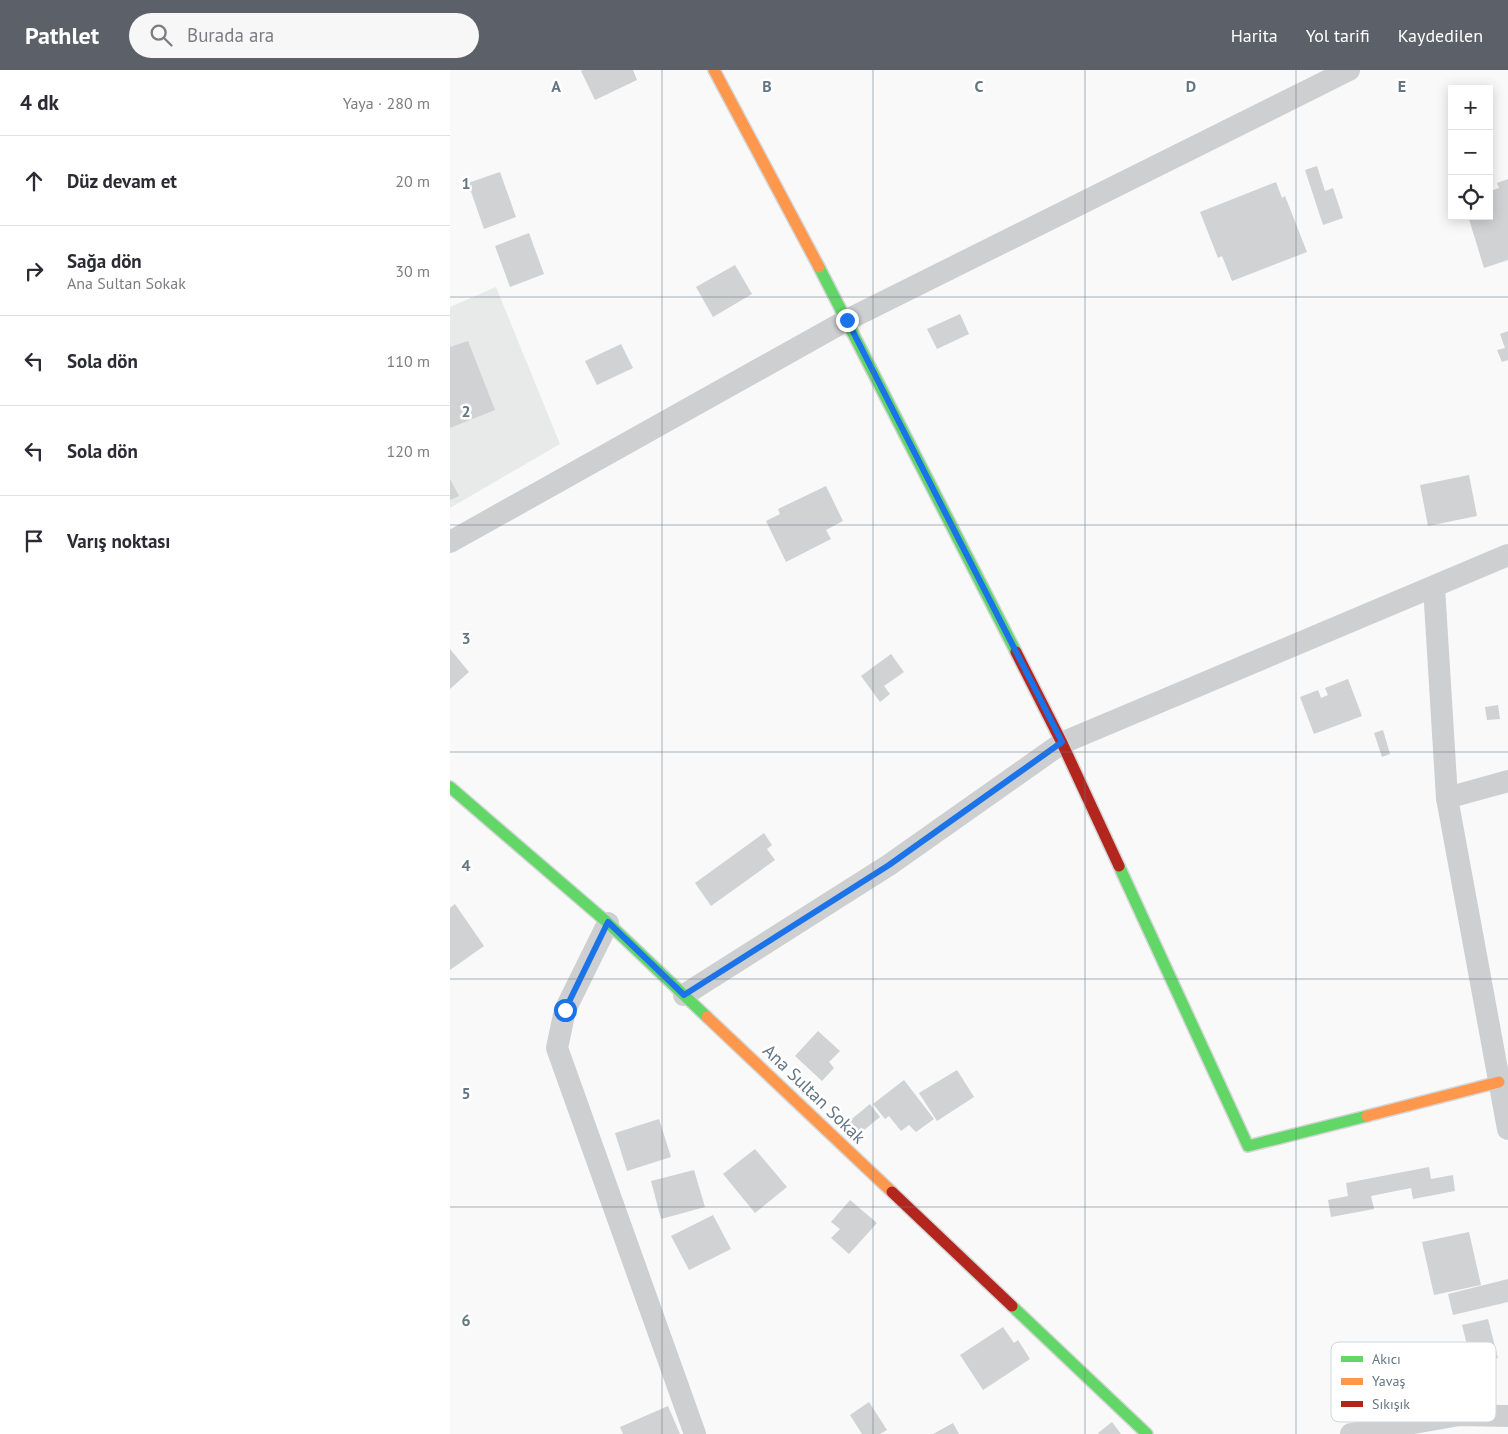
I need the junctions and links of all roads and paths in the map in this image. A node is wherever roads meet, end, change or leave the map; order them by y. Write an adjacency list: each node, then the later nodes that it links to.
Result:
1 (714, 70): 3 (street)
2 (1349, 70): 3 (street)
3 (847, 320): 4 (street); 7 (street)
4 (450, 542)
5 (1508, 555): 6 (street)
6 (1434, 587): 7 (street); 10 (street)
7 (1062, 742): 12 (street); 13 (street)
8 (1508, 781): 10 (street)
9 (450, 787): 11 (street, Ana Sultan Sokak)
10 (1447, 798): 13 (street)
11 (608, 922): 12 (street, Ana Sultan Sokak); 16 (street)
12 (684, 995): 17 (street, Ana Sultan Sokak)
13 (1499, 1082): 14 (street)
14 (1508, 1129)
15 (1419, 1422): 18 (street)
16 (695, 1434)
17 (1147, 1434)
18 (1351, 1434)

